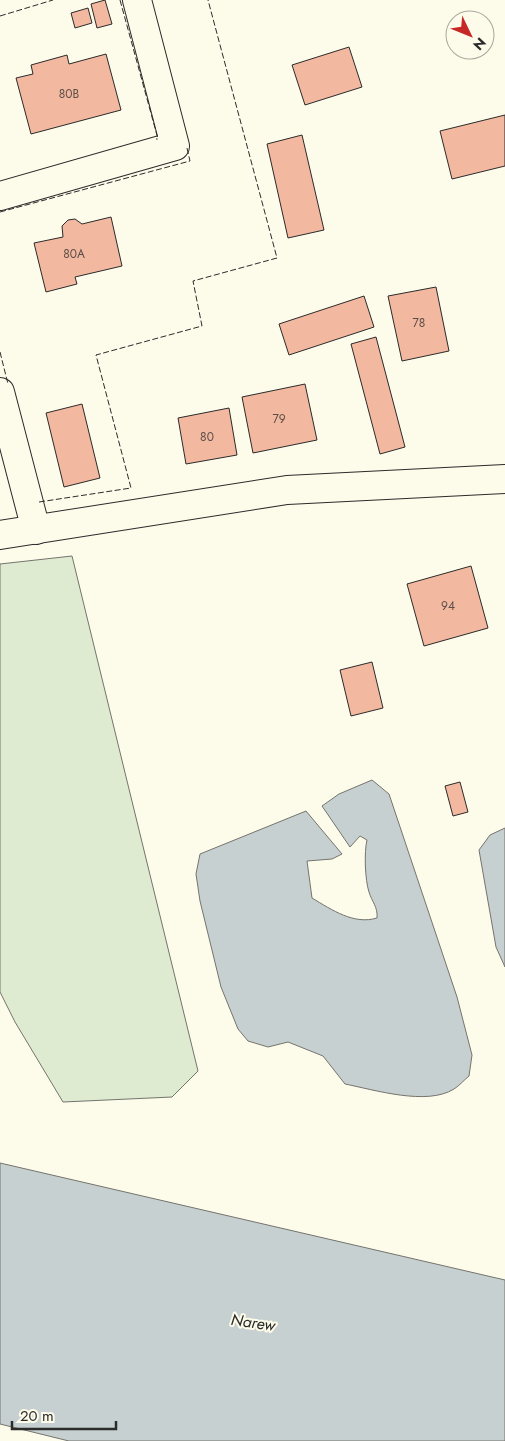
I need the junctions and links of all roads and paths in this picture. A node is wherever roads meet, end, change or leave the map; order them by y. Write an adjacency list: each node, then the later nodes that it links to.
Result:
1 (137, 0): 2 (street)
2 (0, 196)
3 (0, 392): 5 (street)
4 (505, 479): 5 (street)
5 (36, 530): 6 (street)
6 (0, 535)

